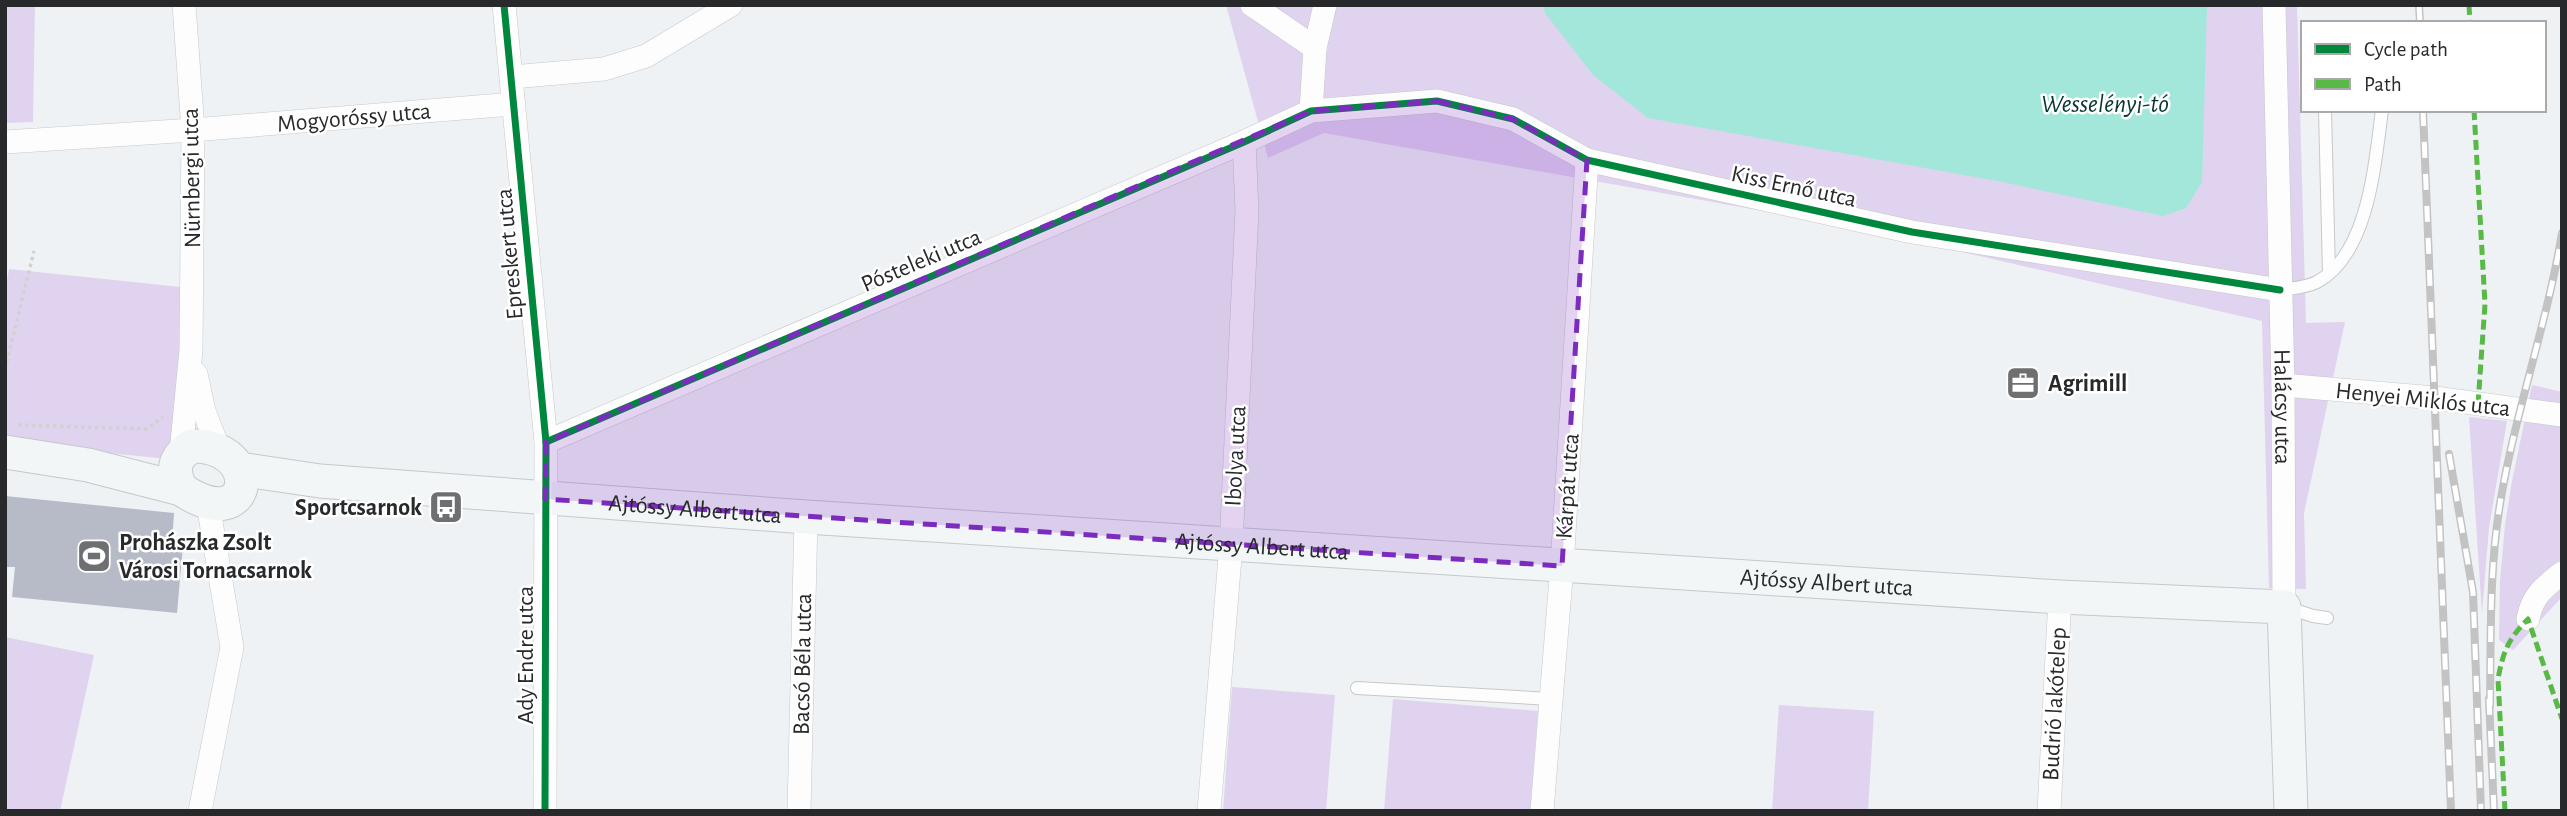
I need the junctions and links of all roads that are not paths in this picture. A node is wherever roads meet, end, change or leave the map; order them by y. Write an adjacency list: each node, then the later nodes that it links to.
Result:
1 (184, 5): 13 (street, Nürnbergi utca)
2 (504, 5): 8 (street, Epreskert utca)
3 (731, 5): 8 (street)
4 (1252, 5): 7 (street)
5 (1325, 5): 7 (street)
6 (2274, 5): 18 (street, Halácsy utca)
7 (1315, 48): 10 (street)
8 (512, 77): 9 (street, Epreskert utca)
9 (514, 104): 13 (street, Mogyoróssy utca); 23 (street, Epreskert utca)
10 (1311, 111): 15 (street, Pósteleki utca); 16 (street, Kiss Ernő utca)
11 (2325, 112): 17 (lane)
12 (2382, 112): 17 (lane)
13 (193, 130): 14 (street, Mogyoróssy utca); 19 (street, Nürnbergi utca)
14 (5, 142)
15 (1244, 142): 23 (street, Pósteleki utca); 27 (street, Ibolya utca)
16 (1587, 160): 18 (street, Kiss Ernő utca); 28 (street, Kárpát utca)
17 (2329, 273): 18 (lane)
18 (2280, 289): 20 (street, Halácsy utca)
19 (191, 350): 24 (street, Nürnbergi utca); 24 (street, Nürnbergi utca)
20 (2283, 385): 21 (street, Henyei Miklós utca); 31 (street, Halácsy utca)
21 (2562, 415)
22 (12, 438): 24 (main road)
23 (546, 442): 25 (street, Epreskert utca)
24 (209, 477): 25 (main road, Ajtóssy Albert utca); 36 (street)
25 (545, 499): 26 (main road, Ajtóssy Albert utca); 37 (street, Ady Endre utca)
26 (806, 517): 27 (main road, Ajtóssy Albert utca); 38 (street, Bacsó Béla utca)
27 (1231, 545): 28 (main road, Ajtóssy Albert utca); 39 (street, Ibolya utca)
28 (1562, 566): 30 (main road, Ajtóssy Albert utca); 35 (street, Kárpát utca)
29 (2562, 573): 33 (street)
30 (2060, 597): 31 (main road, Ajtóssy Albert utca); 41 (street, Budrió lakótelep)
31 (2284, 607): 32 (lane); 42 (main road, Halácsy utca)
32 (2327, 618)
33 (2528, 619)
34 (1357, 688): 35 (lane)
35 (1551, 699): 40 (street, Kárpát utca)
36 (200, 811)
37 (545, 811)
38 (799, 811)
39 (1209, 811)
40 (1542, 811)
41 (2049, 811)
42 (2291, 811)

